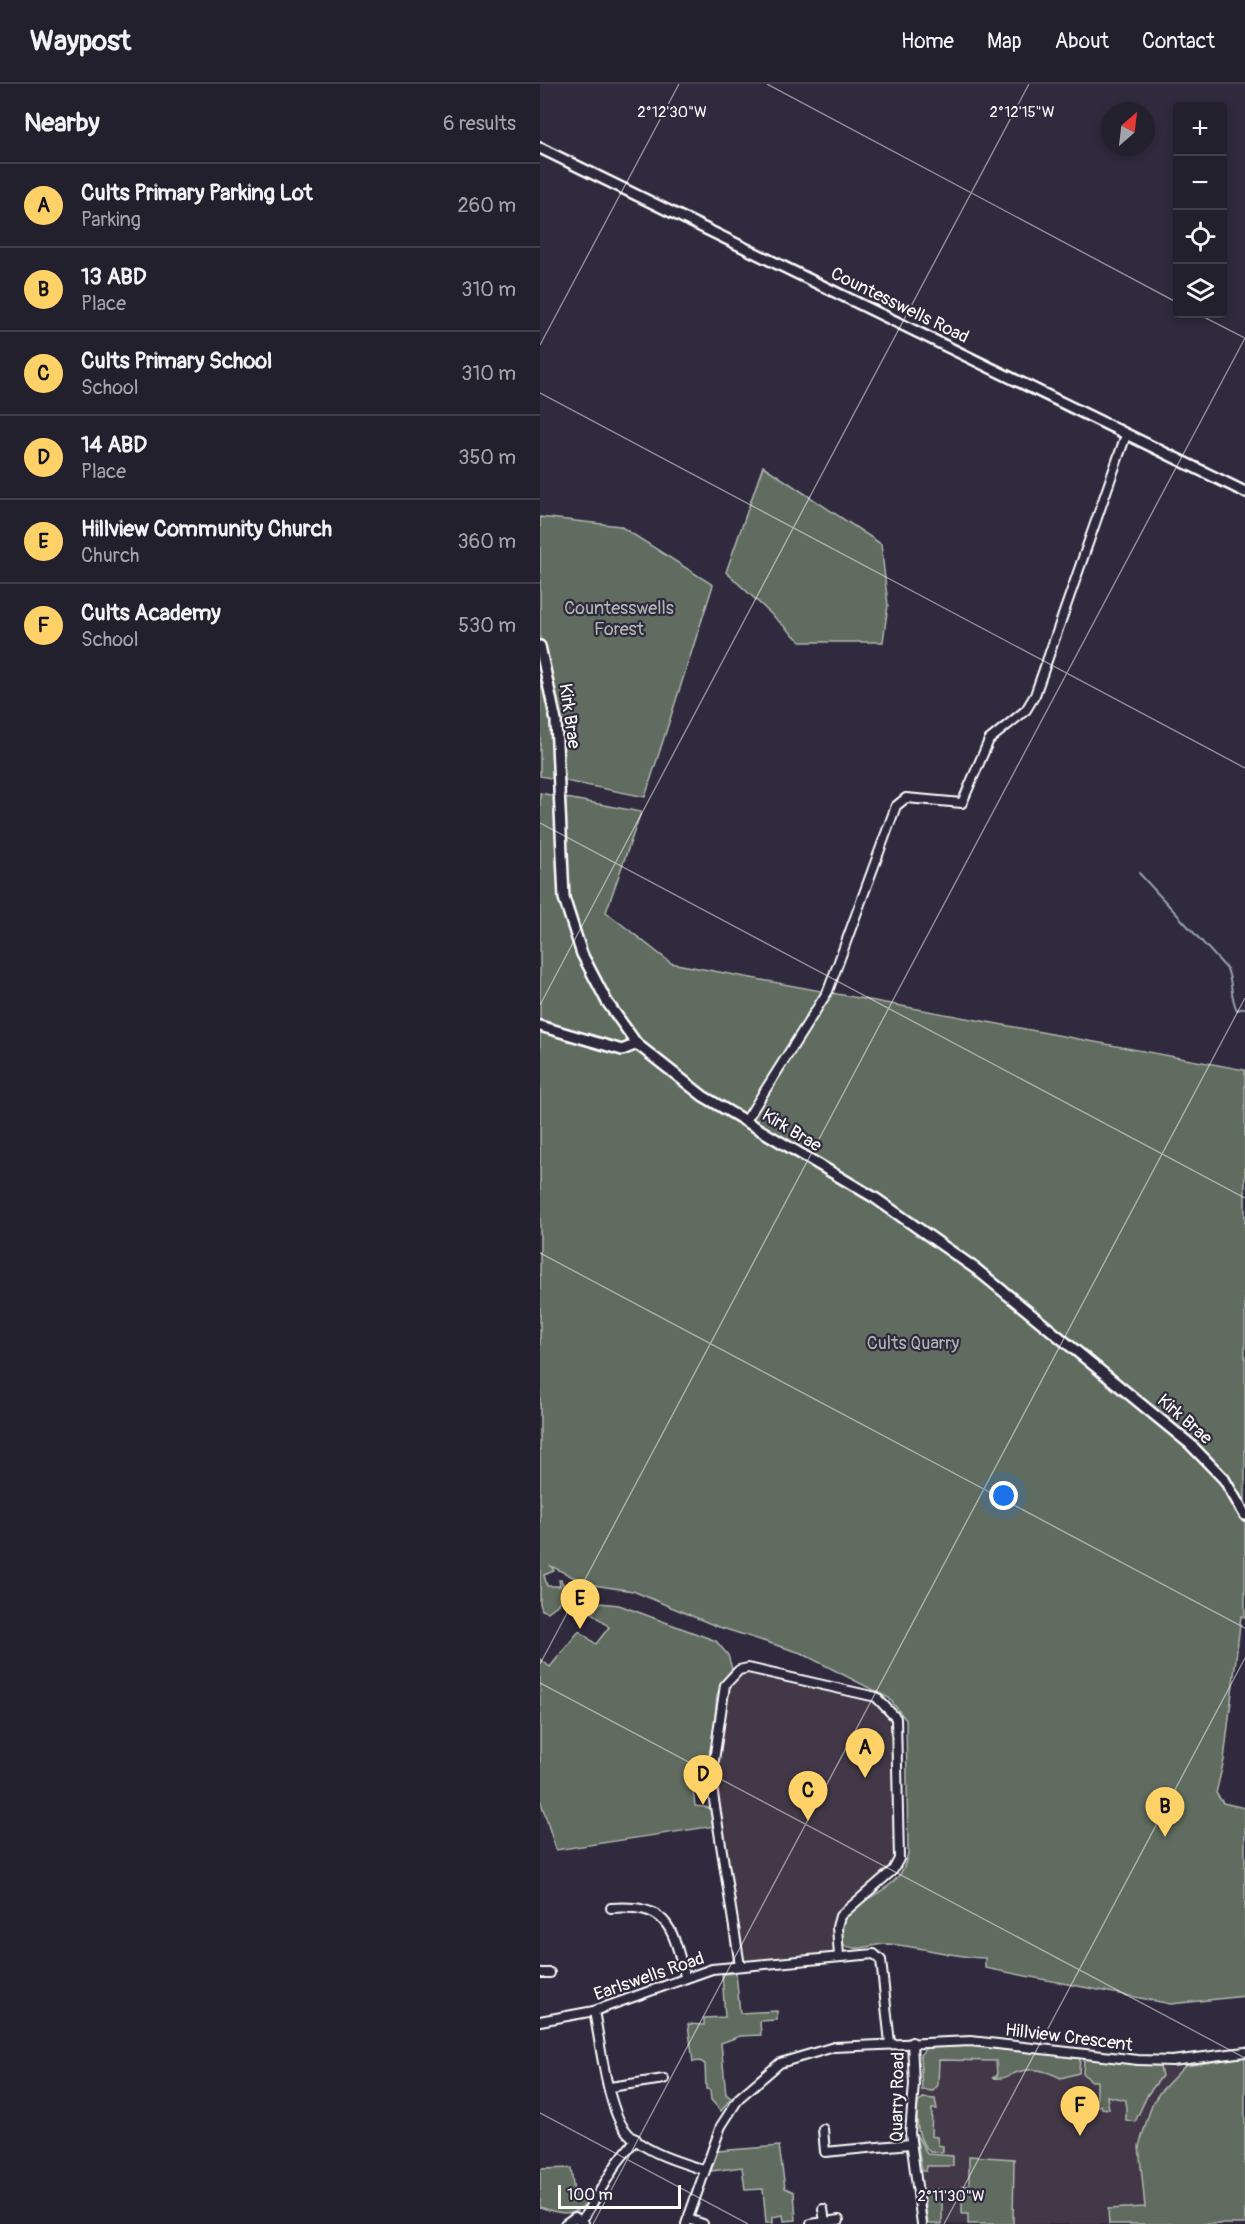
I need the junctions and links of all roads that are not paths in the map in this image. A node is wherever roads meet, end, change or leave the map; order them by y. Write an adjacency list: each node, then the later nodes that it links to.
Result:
1 (540, 148): 2 (street, Countesswells Road)
2 (1126, 435): 3 (street, Countesswells Road); 7 (street)
3 (1245, 492)
4 (540, 646): 6 (street, Kirk Brae)
5 (540, 1026): 6 (street)
6 (637, 1044): 7 (street, Kirk Brae)
7 (745, 1122): 8 (street, Kirk Brae)
8 (1245, 1515)
9 (611, 1908): 14 (street)
10 (839, 1956): 11 (street, Earlswells Road); 11 (street); 18 (street, Earlswells Road)
11 (740, 1966): 14 (street, Earlswells Road)
12 (540, 1973): 13 (street)
13 (550, 1973)
14 (685, 1976): 15 (street, Earlswells Road)
15 (594, 2011): 16 (street, Earlswells Road); 21 (street)
16 (540, 2021)
17 (912, 2042): 18 (street, Hillview Crescent); 19 (street, Hillview Crescent); 24 (street, Quarry Road)
18 (890, 2043): 25 (street, Hillview Crescent)
19 (1245, 2052)
20 (664, 2079): 21 (street)
21 (610, 2087): 23 (street)
22 (823, 2129): 24 (street)
23 (636, 2139): 25 (street); 29 (street)
24 (910, 2144): 34 (street, Quarry Road)
25 (704, 2170): 28 (street, Hillview Crescent)
26 (823, 2209): 30 (street)
27 (839, 2220): 30 (street)
28 (687, 2221): 32 (street)
29 (583, 2222): 31 (street)
30 (825, 2222): 33 (street)
31 (565, 2224)
32 (703, 2224)
33 (811, 2224)
34 (922, 2224)

